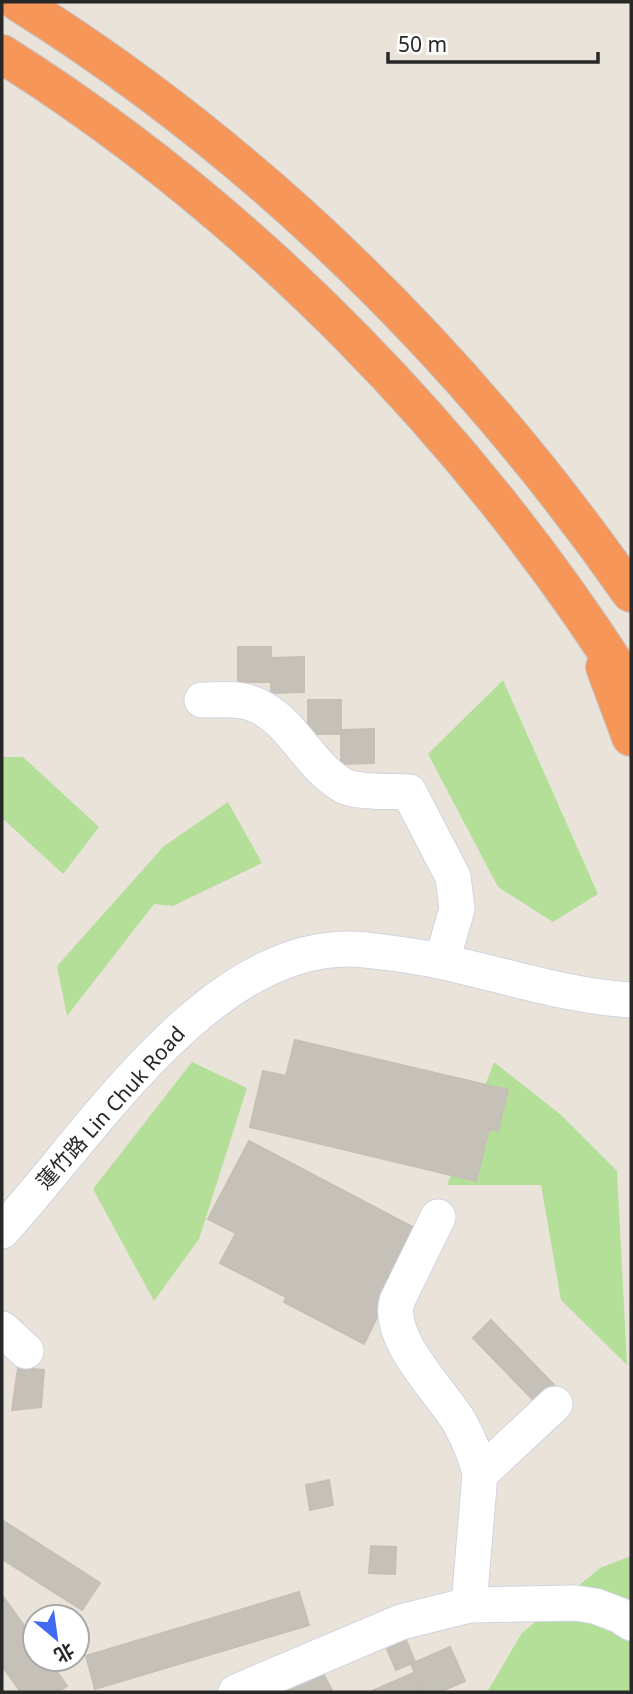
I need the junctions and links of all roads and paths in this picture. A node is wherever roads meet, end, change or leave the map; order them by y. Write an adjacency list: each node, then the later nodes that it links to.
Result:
1 (18, 2): 3 (highway)
2 (2, 54): 6 (highway)
3 (556, 489): 4 (highway); 5 (highway)
4 (631, 560)
5 (631, 593)
6 (588, 622): 7 (highway); 9 (highway)
7 (631, 689)
8 (202, 699): 10 (street)
9 (631, 737)
10 (442, 961): 11 (street, 蓮竹路 Lin Chuk Road); 13 (street, 蓮竹路 Lin Chuk Road)
11 (631, 1000)
12 (438, 1217): 15 (street)
13 (2, 1231)
14 (555, 1404): 15 (street)
15 (481, 1474): 16 (street)
16 (469, 1605): 17 (street); 18 (street)
17 (631, 1623)
18 (236, 1692)

